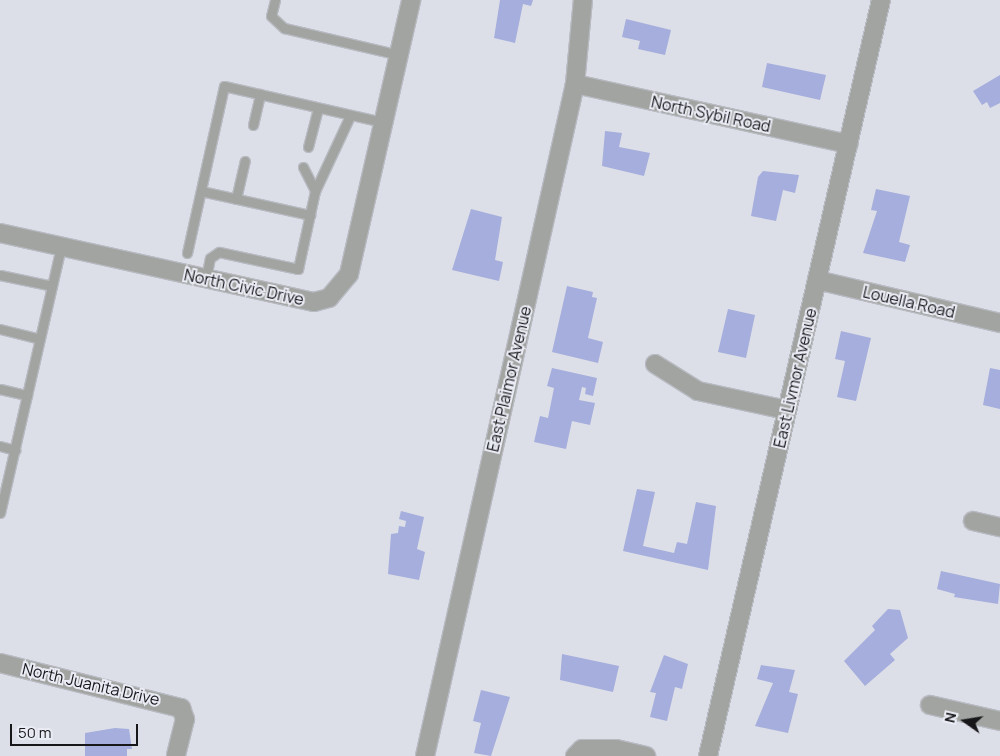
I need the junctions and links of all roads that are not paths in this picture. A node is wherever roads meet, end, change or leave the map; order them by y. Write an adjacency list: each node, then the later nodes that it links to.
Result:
1 (275, 0): 5 (lane)
2 (411, 0): 5 (street, North Civic Drive)
3 (583, 0): 6 (street, East Plaimor Avenue)
4 (882, 0): 12 (street, East Livmor Avenue)
5 (399, 55): 10 (street, North Civic Drive)
6 (575, 84): 12 (street, North Sybil Road); 43 (street, East Plaimor Avenue)
7 (260, 94): 8 (lane); 11 (lane); 16 (lane)
8 (318, 108): 9 (lane); 13 (lane)
9 (350, 116): 10 (lane); 17 (lane)
10 (383, 122): 24 (street, North Civic Drive)
11 (253, 125)
12 (848, 144): 25 (street, East Livmor Avenue)
13 (308, 147)
14 (244, 161): 18 (lane)
15 (303, 167): 17 (lane)
16 (201, 191): 18 (lane); 22 (lane)
17 (315, 191): 19 (lane)
18 (236, 199): 19 (lane)
19 (310, 215): 24 (lane)
20 (0, 233): 21 (street, North Civic Drive)
21 (61, 247): 24 (street, North Civic Drive); 26 (lane)
22 (187, 253)
23 (0, 275): 26 (lane)
24 (206, 278)
25 (817, 280): 27 (street, Louella Road); 33 (street, East Livmor Avenue)
26 (52, 286): 29 (lane)
27 (1000, 323)
28 (0, 330): 29 (lane)
29 (40, 338): 32 (lane)
30 (655, 364): 33 (street)
31 (0, 389): 32 (lane)
32 (27, 395): 35 (lane)
33 (787, 410): 46 (street, East Livmor Avenue)
34 (0, 446): 35 (lane)
35 (15, 450): 36 (lane)
36 (1, 507)
37 (973, 521): 38 (street)
38 (1000, 527)
39 (0, 663): 42 (street, North Juanita Drive)
40 (930, 705): 41 (street)
41 (1000, 721)
42 (176, 756)
43 (425, 756)
44 (575, 756): 45 (street)
45 (646, 756)
46 (708, 756)

